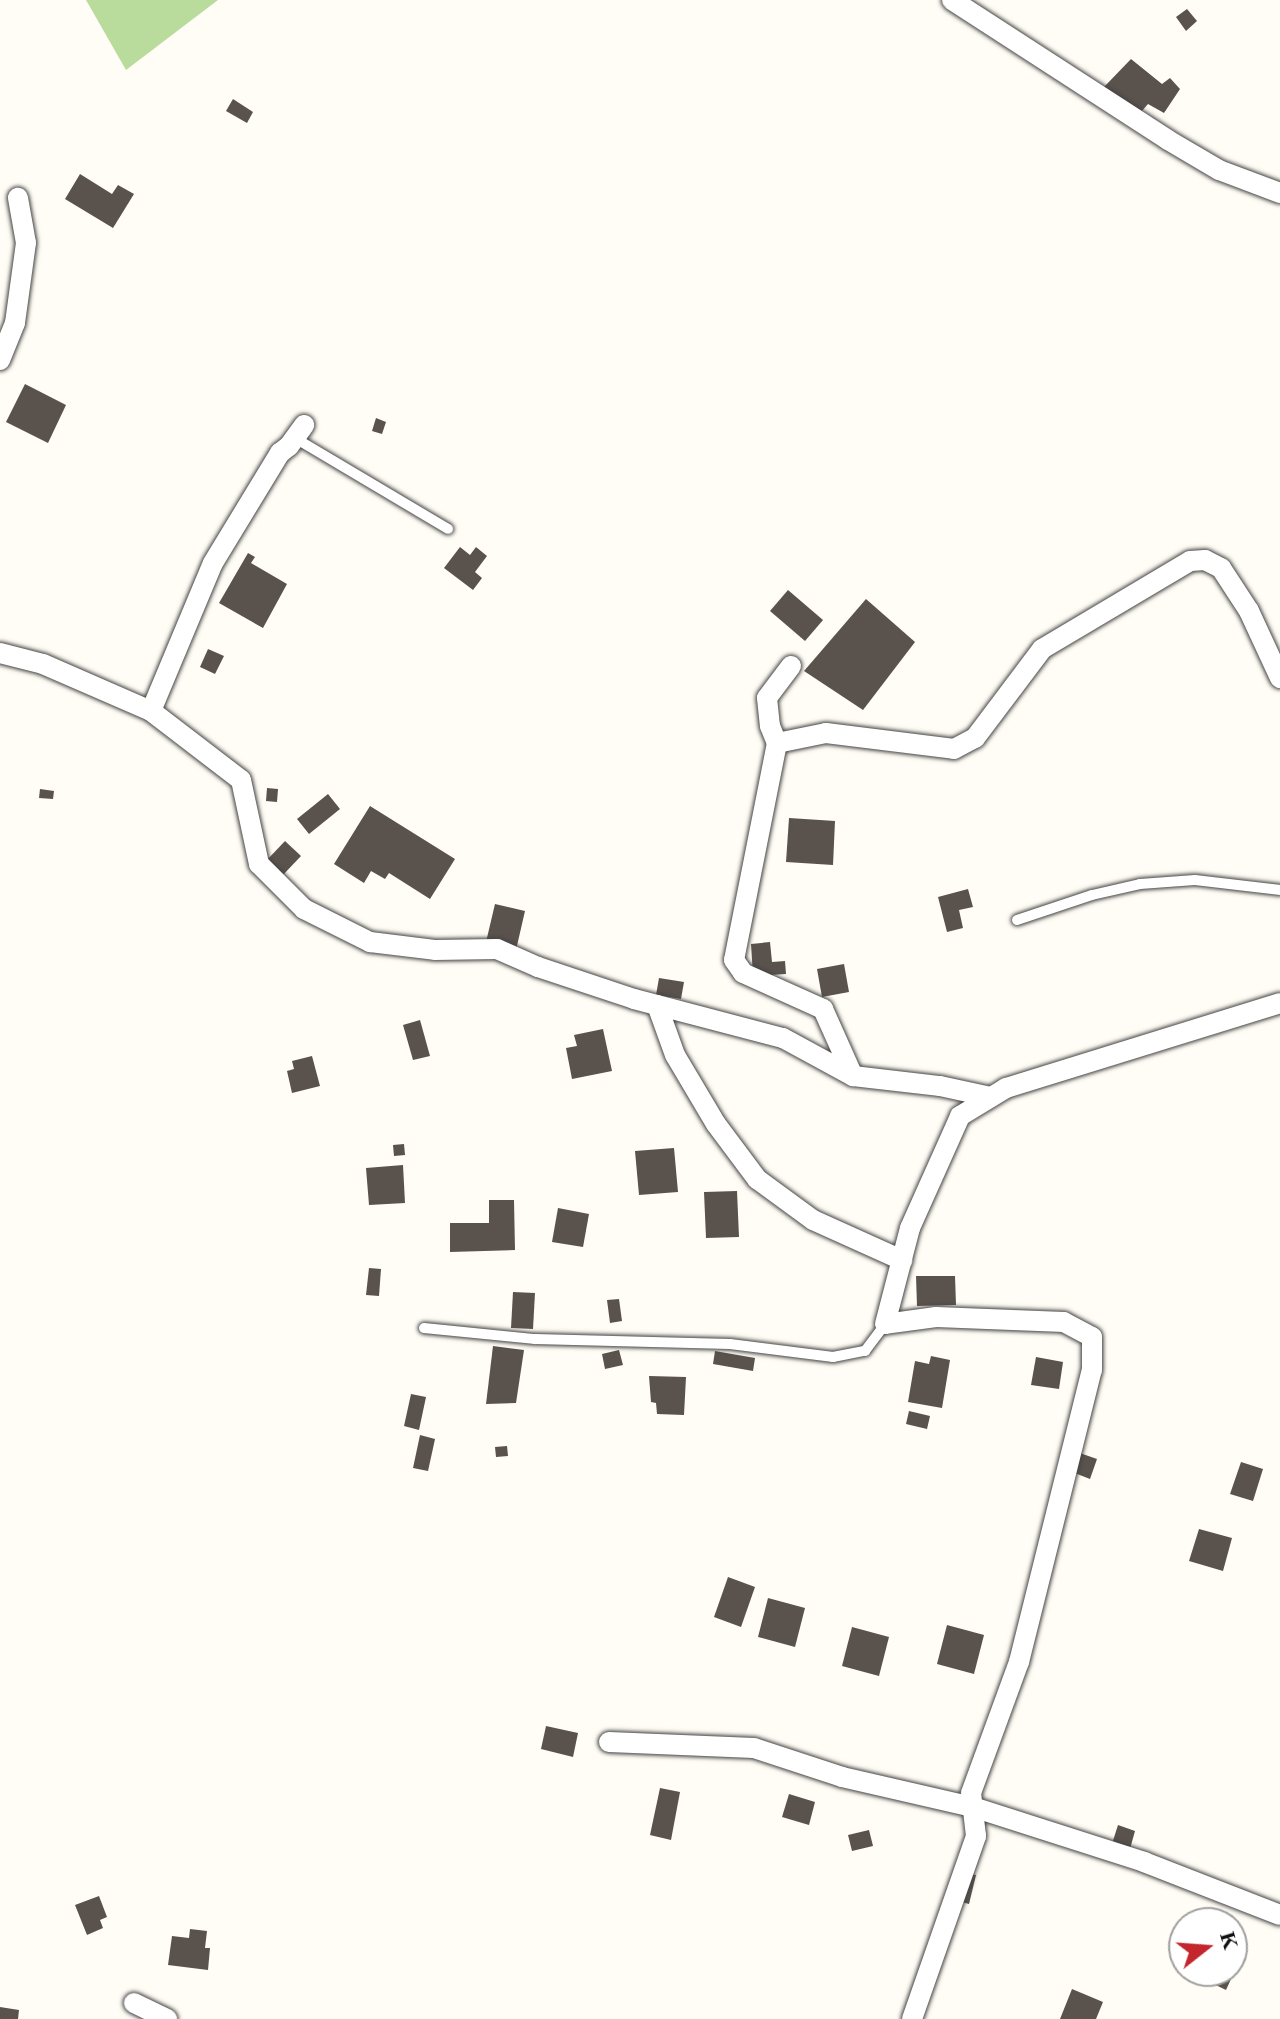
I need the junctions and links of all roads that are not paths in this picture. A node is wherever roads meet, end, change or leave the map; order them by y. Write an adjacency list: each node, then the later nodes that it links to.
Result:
1 (952, 0): 2 (street)
2 (1280, 193)
3 (18, 198): 4 (street)
4 (0, 360)
5 (299, 431): 6 (lane); 10 (street)
6 (448, 529)
7 (0, 653): 10 (street)
8 (791, 666): 11 (street)
9 (1280, 678): 11 (street)
10 (151, 711): 15 (street)
11 (777, 743): 16 (street)
12 (1280, 890): 13 (lane)
13 (1017, 920)
14 (1280, 1003): 17 (street)
15 (657, 1005): 16 (street); 18 (street)
16 (853, 1076): 17 (street)
17 (991, 1097): 18 (street)
18 (902, 1260): 19 (street)
19 (885, 1324): 20 (lane); 22 (street)
20 (424, 1328)
21 (609, 1742): 22 (street)
22 (973, 1807): 23 (street); 26 (street)
23 (1280, 1915)
24 (134, 2003): 25 (street)
25 (167, 2019)
26 (912, 2019)

